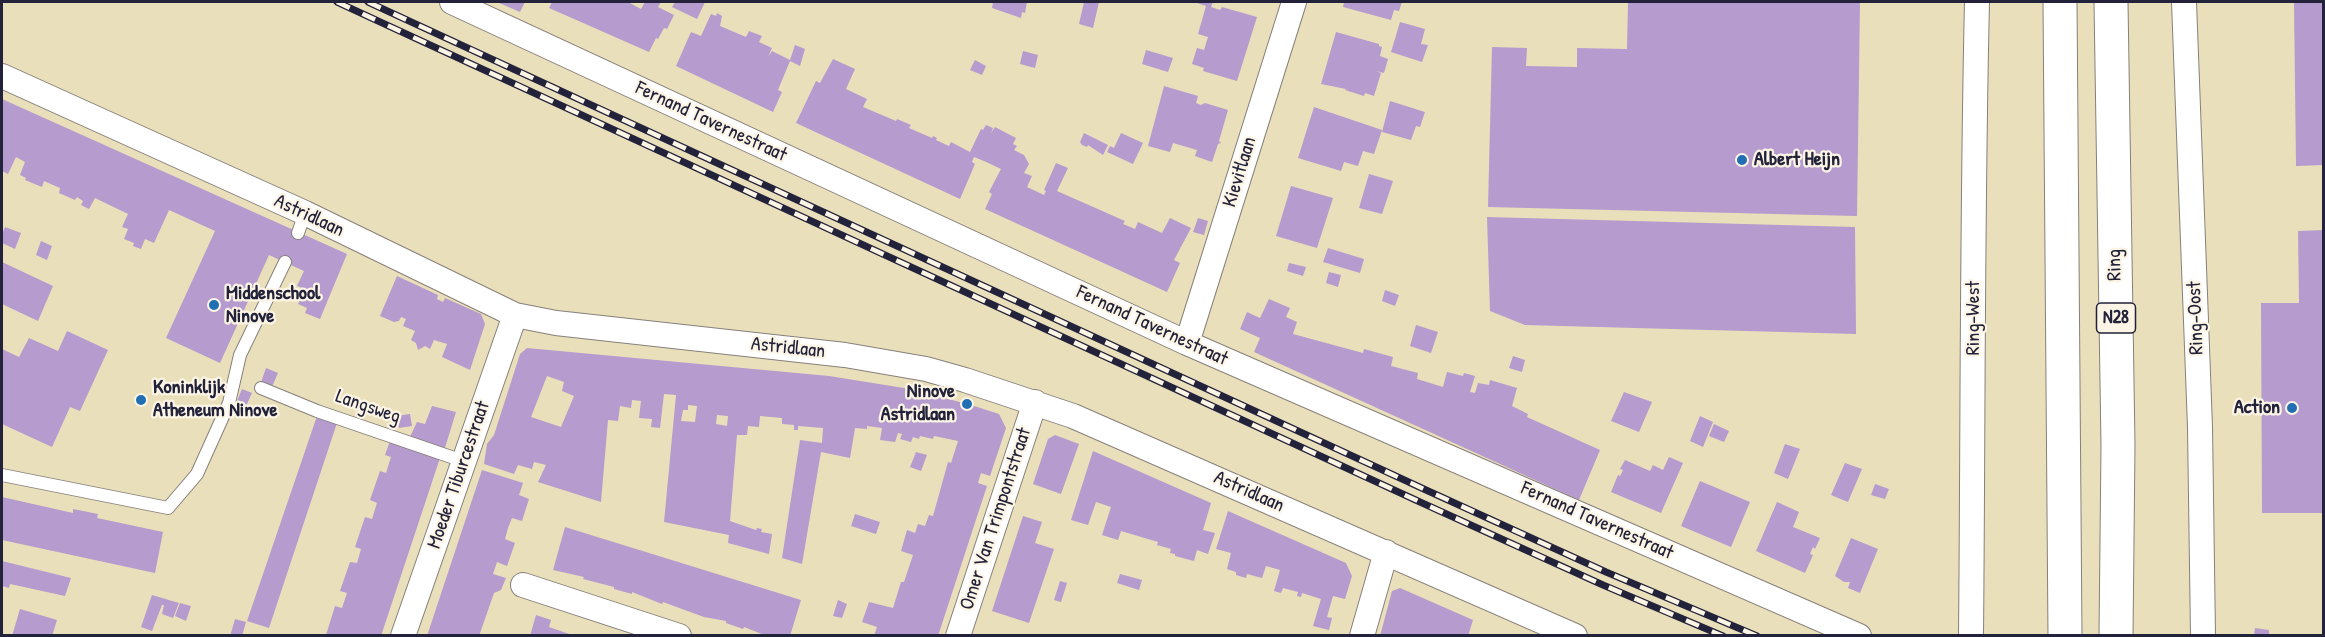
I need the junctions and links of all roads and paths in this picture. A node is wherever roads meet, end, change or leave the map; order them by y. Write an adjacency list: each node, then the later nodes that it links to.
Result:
1 (452, 2): 10 (street, Fernand Tavernestraat)
2 (1294, 2): 10 (street, Kievitlaan)
3 (1977, 2): 23 (street, Ring-West)
4 (2060, 2): 24 (highway)
5 (2111, 2): 25 (highway, Ring / N28)
6 (2184, 2): 26 (street, Ring-Oost)
7 (2, 76): 9 (street, Astridlaan)
8 (285, 262): 14 (lane)
9 (515, 315): 12 (street, Astridlaan); 13 (street, Moeder Tiburcestraat)
10 (1187, 343): 22 (street, Fernand Tavernestraat)
11 (261, 388): 13 (lane, Langsweg)
12 (1035, 402): 15 (street, Astridlaan); 19 (street, Omer Van Trimpontstraat)
13 (463, 460): 17 (street, Moeder Tiburcestraat)
14 (2, 475)
15 (1386, 552): 20 (street); 21 (street, Astridlaan)
16 (523, 585): 18 (street)
17 (403, 636)
18 (679, 636)
19 (958, 636)
20 (1362, 636)
21 (1575, 636)
22 (1859, 636)
23 (1971, 636)
24 (2066, 636)
25 (2116, 636)
26 (2203, 636)

